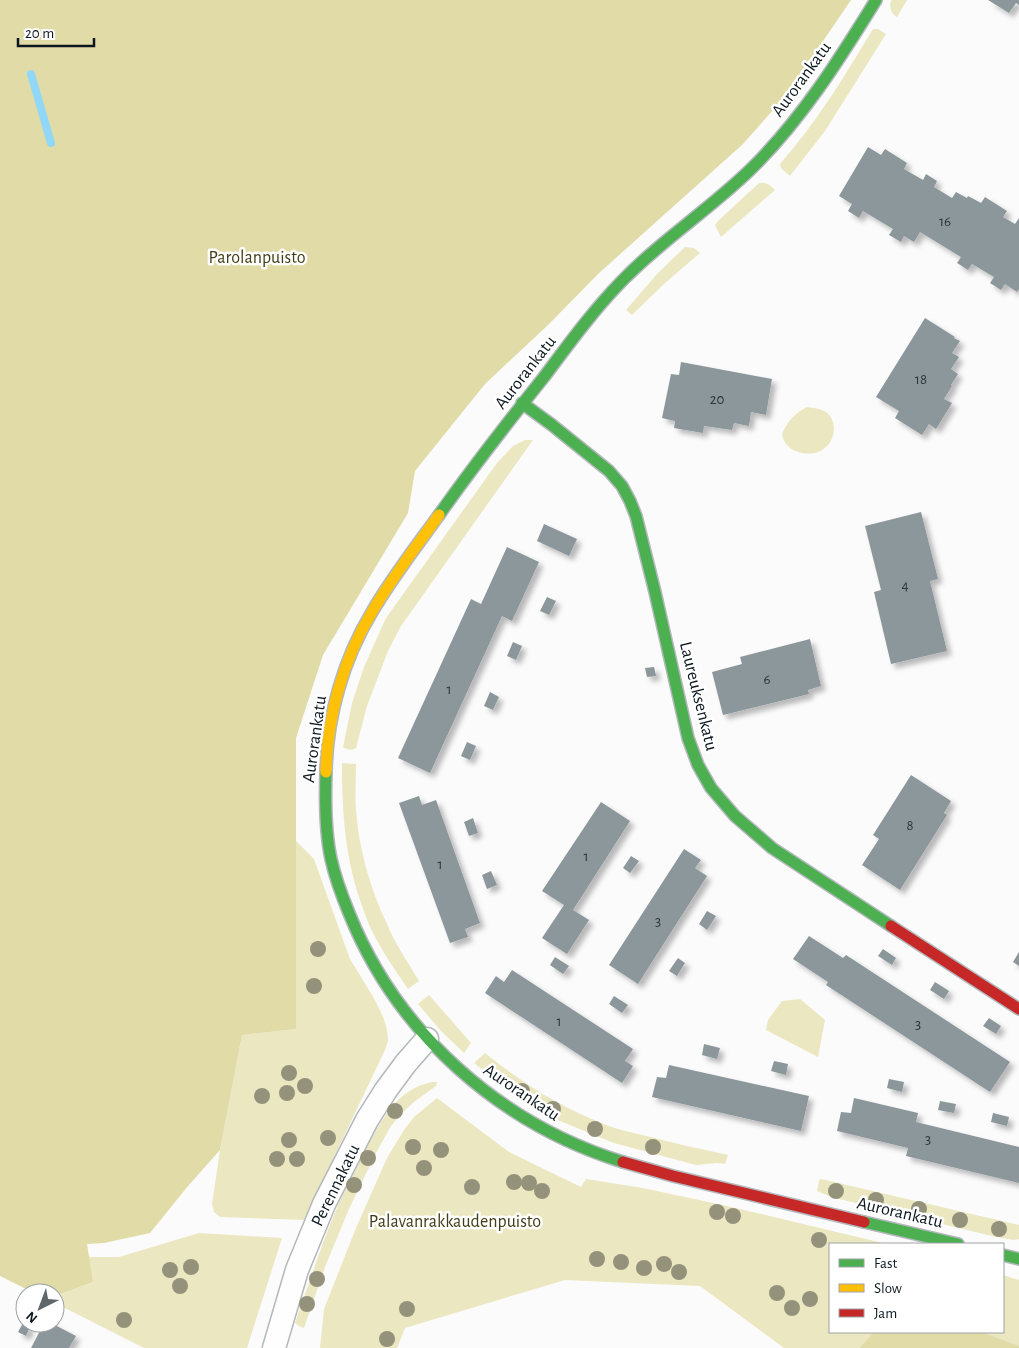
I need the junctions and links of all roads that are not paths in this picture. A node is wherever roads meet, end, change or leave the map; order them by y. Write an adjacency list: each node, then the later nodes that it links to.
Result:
1 (876, 0): 2 (street, Aurorankatu)
2 (522, 403): 3 (street, Laureuksenkatu); 4 (street, Aurorankatu)
3 (1019, 1009)
4 (427, 1039): 5 (street, Aurorankatu); 8 (street, Perennakatu)
5 (954, 1243)
6 (1004, 1255): 7 (street)
7 (1019, 1259)
8 (274, 1348)

